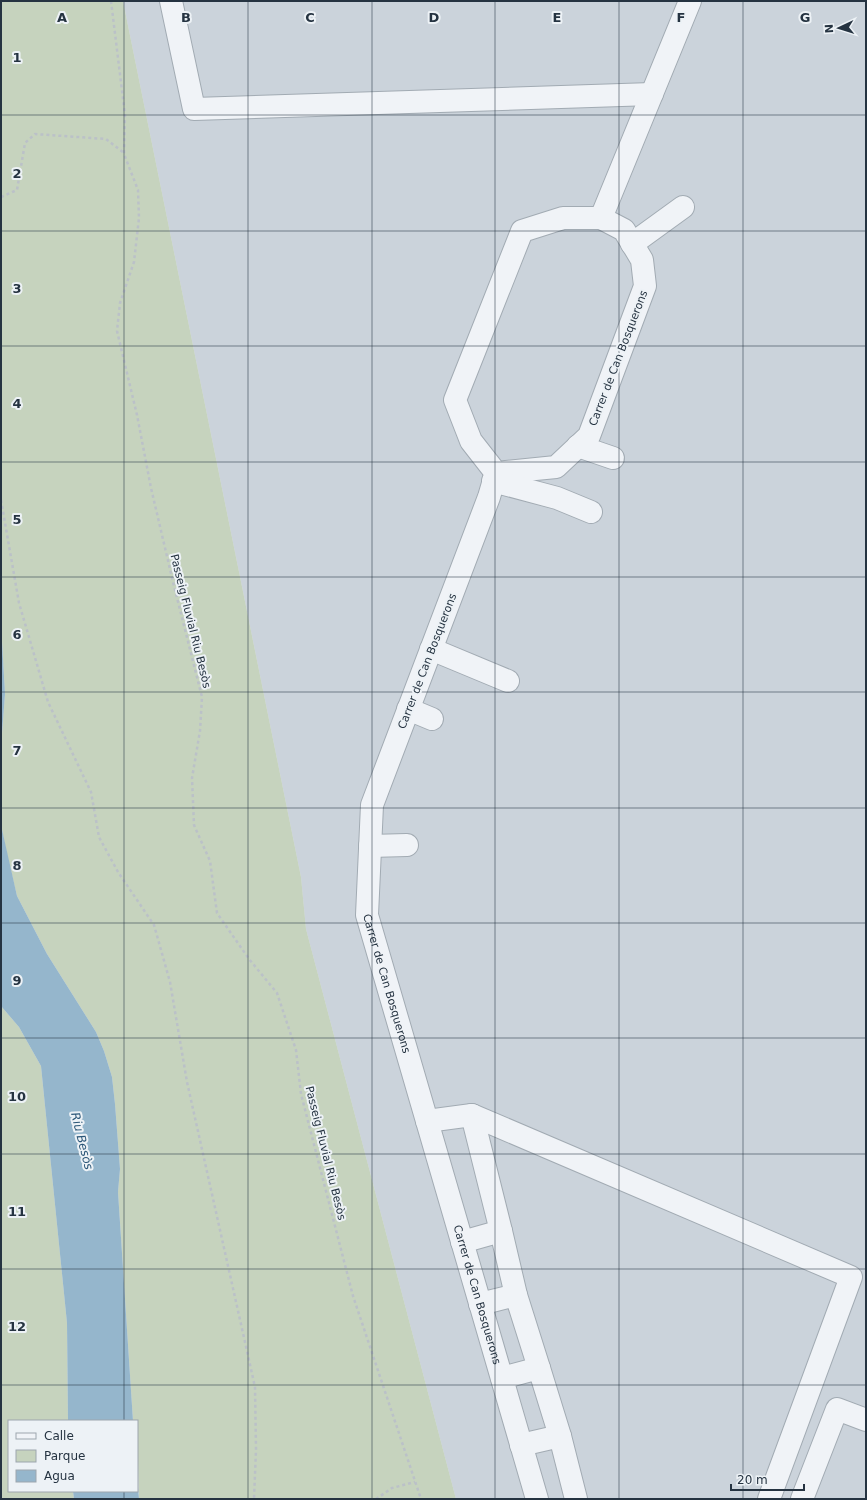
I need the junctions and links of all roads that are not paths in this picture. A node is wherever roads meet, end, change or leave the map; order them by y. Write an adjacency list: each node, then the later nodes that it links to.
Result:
1 (171, 1): 3 (street)
2 (690, 1): 3 (street)
3 (652, 94): 5 (street)
4 (683, 207): 6 (street)
5 (601, 218): 6 (street, Carrer de Can Bosquerons); 9 (street, Carrer de Can Bosquerons)
6 (632, 244): 7 (street, Carrer de Can Bosquerons)
7 (578, 446): 8 (street); 9 (street, Carrer de Can Bosquerons)
8 (613, 458)
9 (495, 477): 10 (street); 11 (street, Carrer de Can Bosquerons)
10 (590, 512)
11 (431, 648): 12 (street); 13 (street, Carrer de Can Bosquerons)
12 (508, 681)
13 (408, 709): 14 (street); 16 (street, Carrer de Can Bosquerons)
14 (432, 719)
15 (407, 845): 16 (street)
16 (370, 846): 18 (street, Carrer de Can Bosquerons)
17 (472, 1115): 18 (street); 19 (street); 30 (street)
18 (427, 1121): 20 (street, Carrer de Can Bosquerons)
19 (501, 1231): 20 (street); 21 (street)
20 (462, 1242): 22 (street, Carrer de Can Bosquerons)
21 (516, 1295): 22 (street); 23 (street)
22 (480, 1304): 24 (street, Carrer de Can Bosquerons)
23 (539, 1368): 24 (street); 26 (street)
24 (502, 1378): 27 (street, Carrer de Can Bosquerons)
25 (866, 1420): 31 (street)
26 (560, 1436): 27 (street); 29 (street)
27 (521, 1445): 28 (street, Carrer de Can Bosquerons)
28 (537, 1499)
29 (576, 1499)
30 (769, 1499)
31 (802, 1499)

